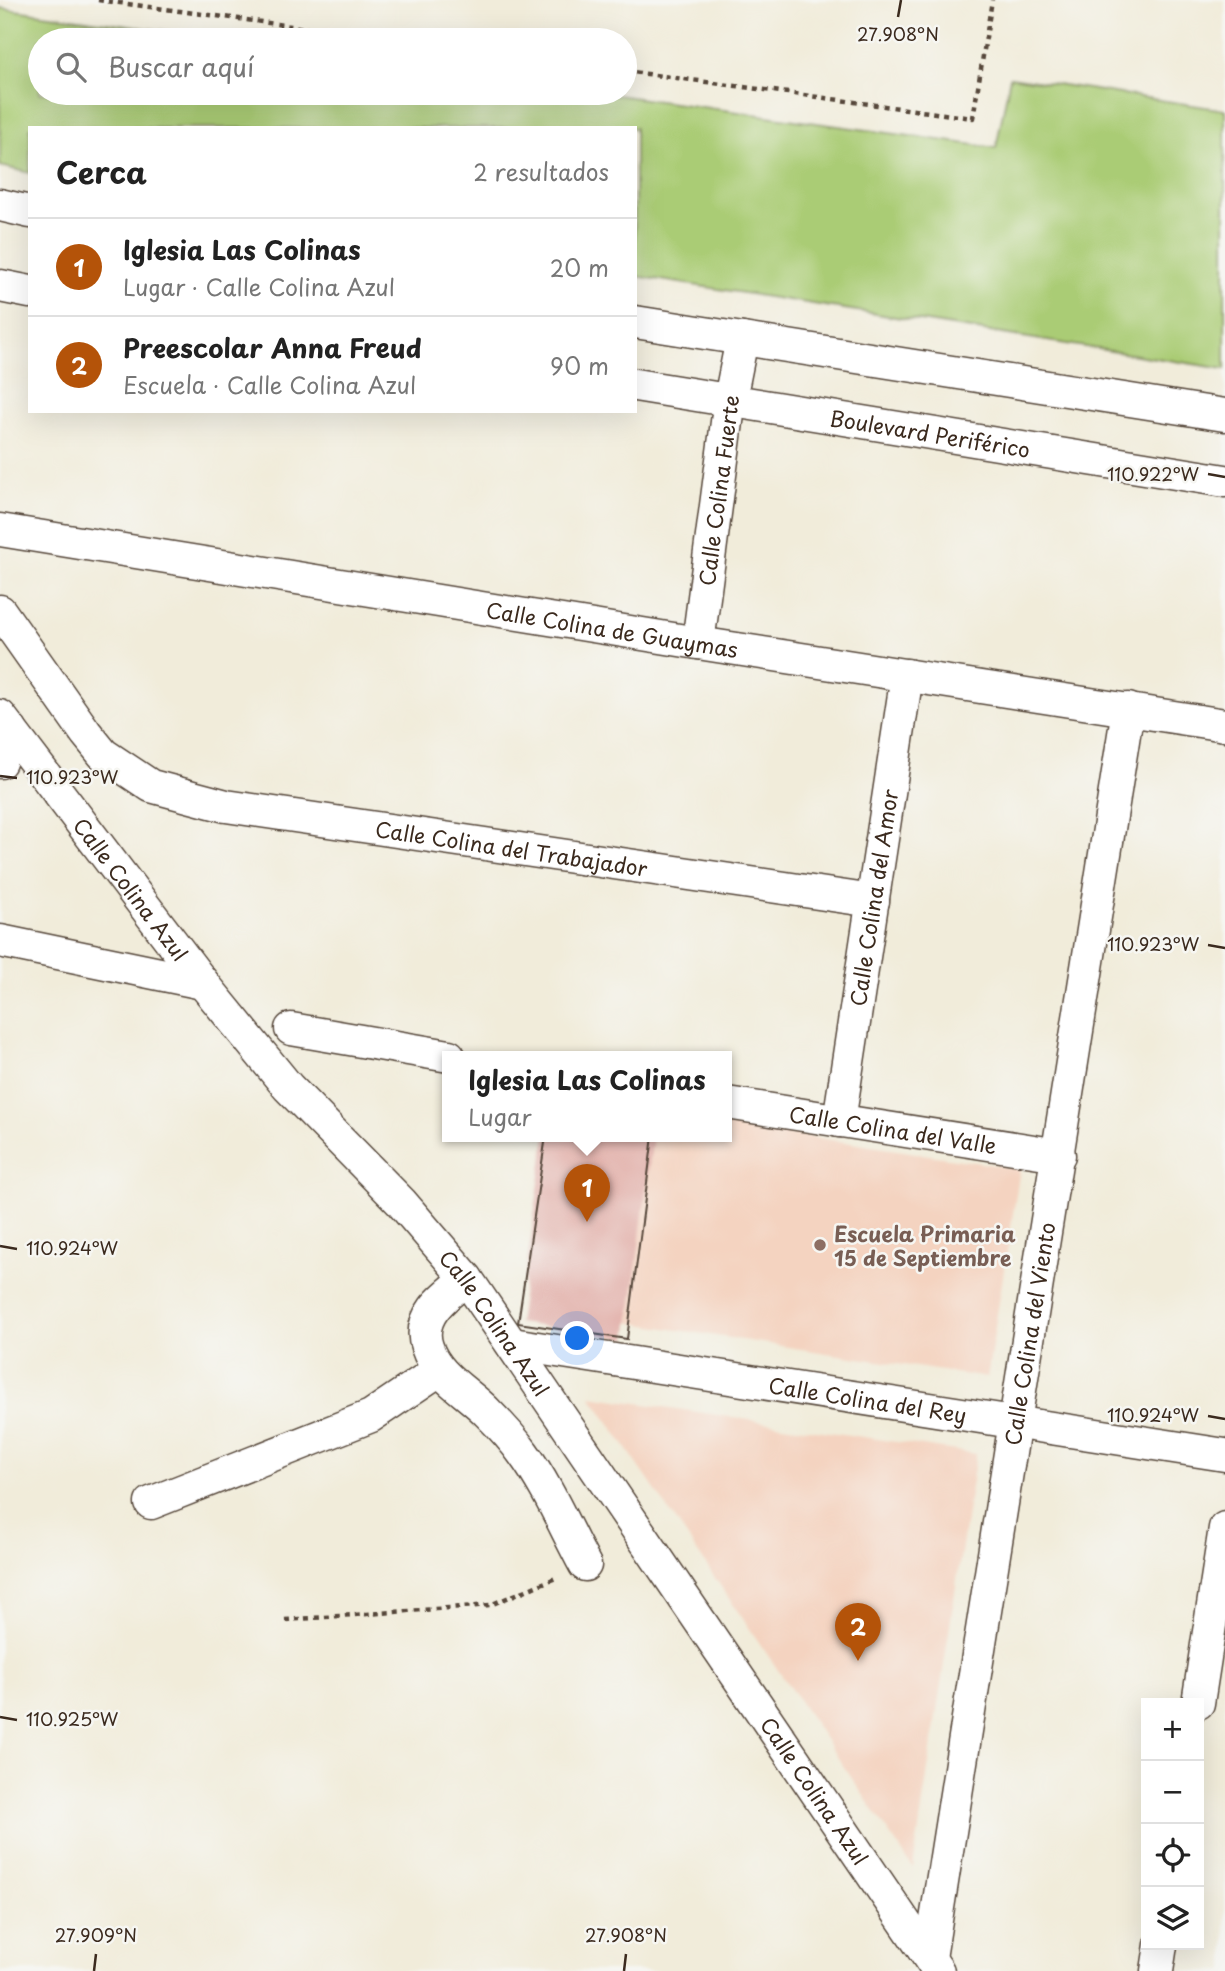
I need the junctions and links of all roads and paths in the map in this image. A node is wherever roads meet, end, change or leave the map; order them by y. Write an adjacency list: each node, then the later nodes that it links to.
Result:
1 (98, 0): 3 (path)
2 (992, 0): 4 (path)
3 (306, 28)
4 (637, 73)
5 (0, 205): 6 (street)
6 (28, 212)
7 (0, 286): 8 (street)
8 (28, 292)
9 (637, 322): 10 (street)
10 (742, 339): 12 (street, Calle Colina Fuerte); 13 (street)
11 (637, 385): 12 (street, Boulevard Periférico)
12 (730, 399): 14 (street, Boulevard Periférico); 17 (street, Calle Colina Fuerte)
13 (1225, 415)
14 (1225, 481)
15 (0, 530): 17 (street, Calle Colina de Guaymas)
16 (0, 611): 23 (street, Calle Colina del Trabajador)
17 (698, 643): 18 (street, Calle Colina de Guaymas)
18 (906, 675): 19 (street, Calle Colina de Guaymas); 23 (street, Calle Colina del Amor)
19 (1128, 709): 21 (street, Calle Colina de Guaymas); 30 (street, Calle Colina del Viento)
20 (6, 723): 22 (street); 25 (street, Calle Colina Azul)
21 (1225, 724)
22 (0, 762)
23 (873, 901): 29 (street, Calle Colina del Amor)
24 (0, 941): 25 (street)
25 (203, 984): 31 (street, Calle Colina Azul)
26 (291, 1029): 27 (street)
27 (442, 1055)
28 (732, 1103): 29 (street, Calle Colina del Valle)
29 (839, 1121): 30 (street, Calle Colina del Valle)
30 (1059, 1154): 34 (street, Calle Colina del Viento)
31 (467, 1279): 32 (street, Calle Colina Azul); 33 (street)
32 (512, 1344): 34 (street, Calle Colina del Rey); 42 (street, Calle Colina Azul)
33 (439, 1370): 36 (street); 38 (street)
34 (1015, 1422): 35 (street, Calle Colina del Rey); 42 (street, Calle Colina del Viento)
35 (1225, 1455)
36 (151, 1503)
37 (1225, 1528): 40 (street)
38 (585, 1565): 39 (path)
39 (285, 1620)
40 (1208, 1692)
41 (1160, 1950): 43 (street)
42 (934, 1965)
43 (1157, 1971)

